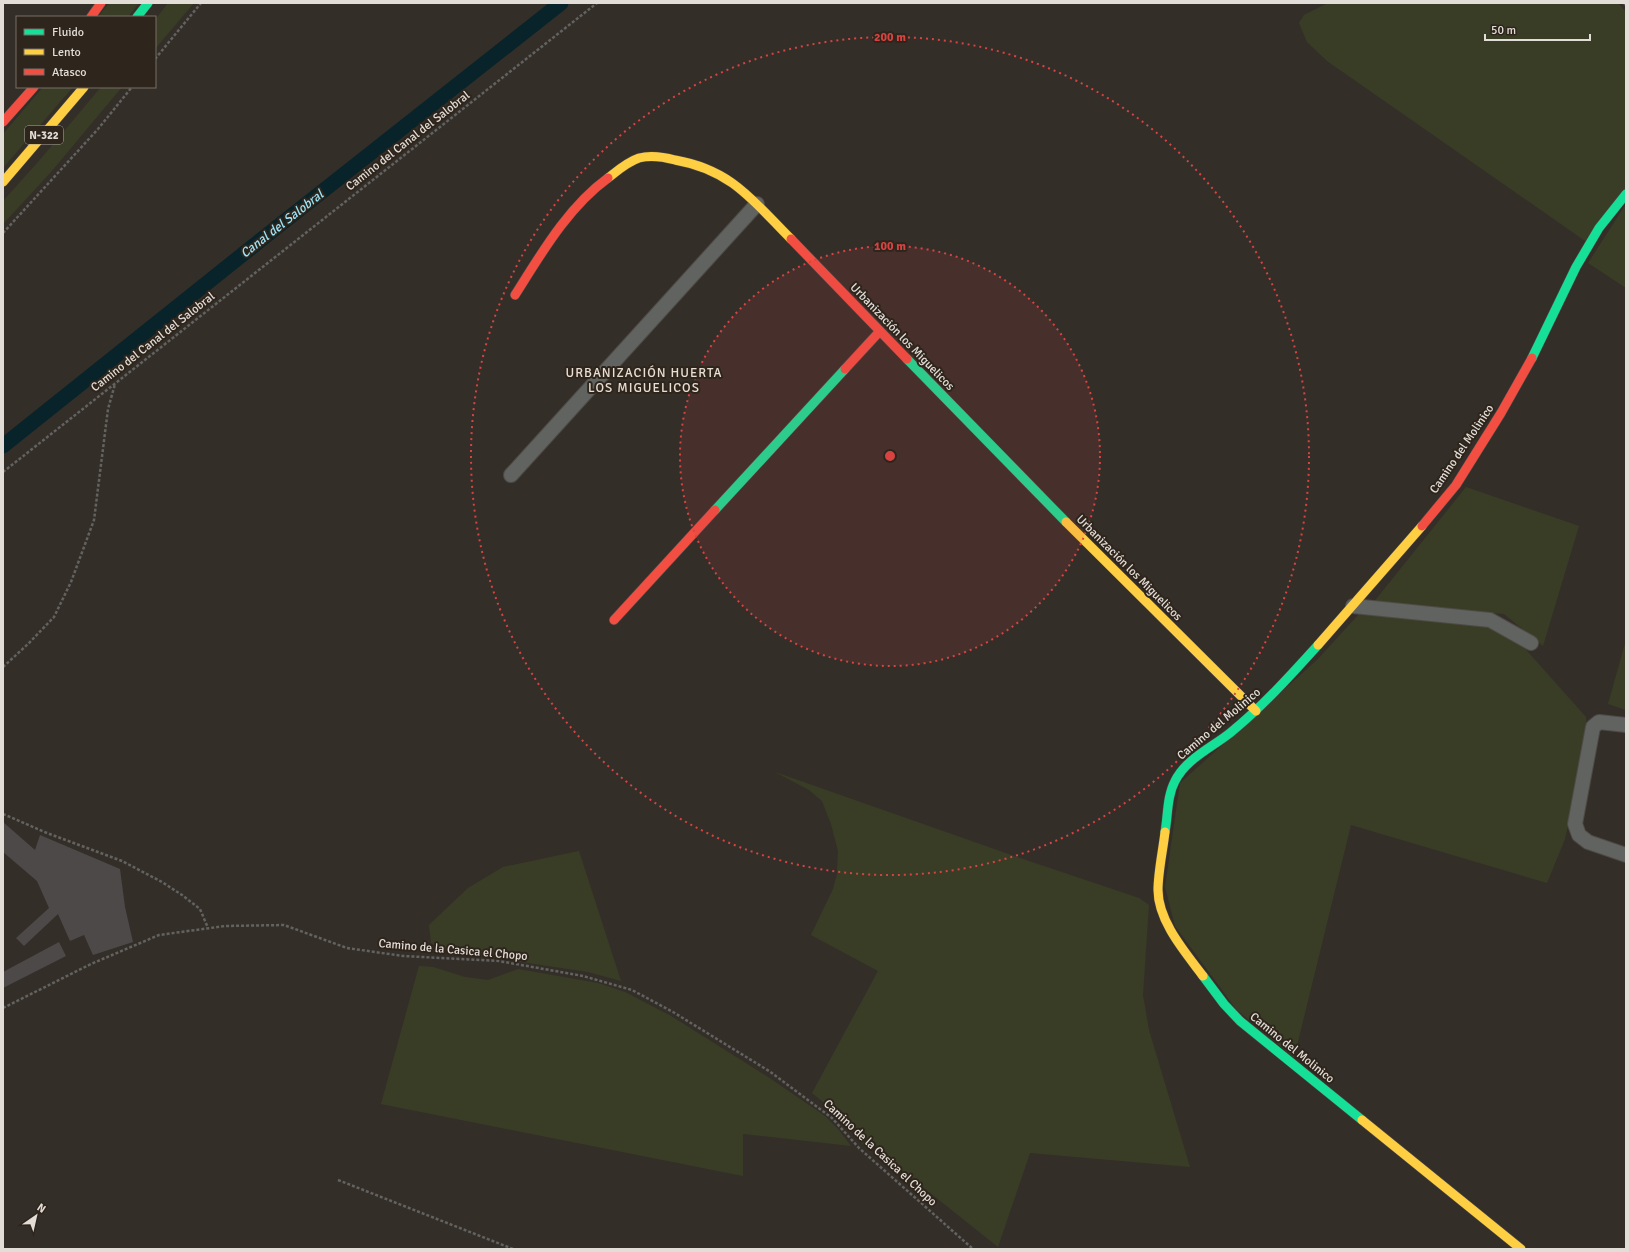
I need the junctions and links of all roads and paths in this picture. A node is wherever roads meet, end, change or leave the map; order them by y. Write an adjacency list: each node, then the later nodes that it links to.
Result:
1 (102, 3): 5 (main road)
2 (148, 3): 6 (main road)
3 (201, 3): 7 (path)
4 (597, 3): 18 (path, Camino del Canal del Salobral)
5 (92, 16)
6 (138, 16)
7 (156, 58)
8 (33, 88): 11 (main road)
9 (83, 88): 12 (main road, N-322)
10 (131, 88): 15 (path)
11 (3, 122)
12 (3, 182)
13 (1626, 194): 21 (main road, Camino del Molinico)
14 (757, 204): 16 (main road, Urbanización los Miguelicos); 17 (main road, Urbanización los Miguelicos); 20 (street)
15 (3, 233)
16 (515, 295)
17 (880, 331): 22 (main road); 25 (main road, Urbanización los Miguelicos)
18 (115, 384): 19 (path, Camino del Canal del Salobral); 24 (path)
19 (3, 472)
20 (511, 475)
21 (1353, 606): 23 (street); 25 (main road, Camino del Molinico)
22 (614, 620)
23 (1531, 642)
24 (3, 667)
25 (1256, 711): 34 (main road, Camino del Molinico)
26 (1626, 725): 28 (street)
27 (3, 814): 29 (path)
28 (1626, 855)
29 (208, 928): 30 (path, Camino de la Casica el Chopo); 33 (path, Camino de la Casica el Chopo)
30 (3, 1008)
31 (338, 1180): 32 (path)
32 (513, 1249)
33 (973, 1249)
34 (1521, 1249)

